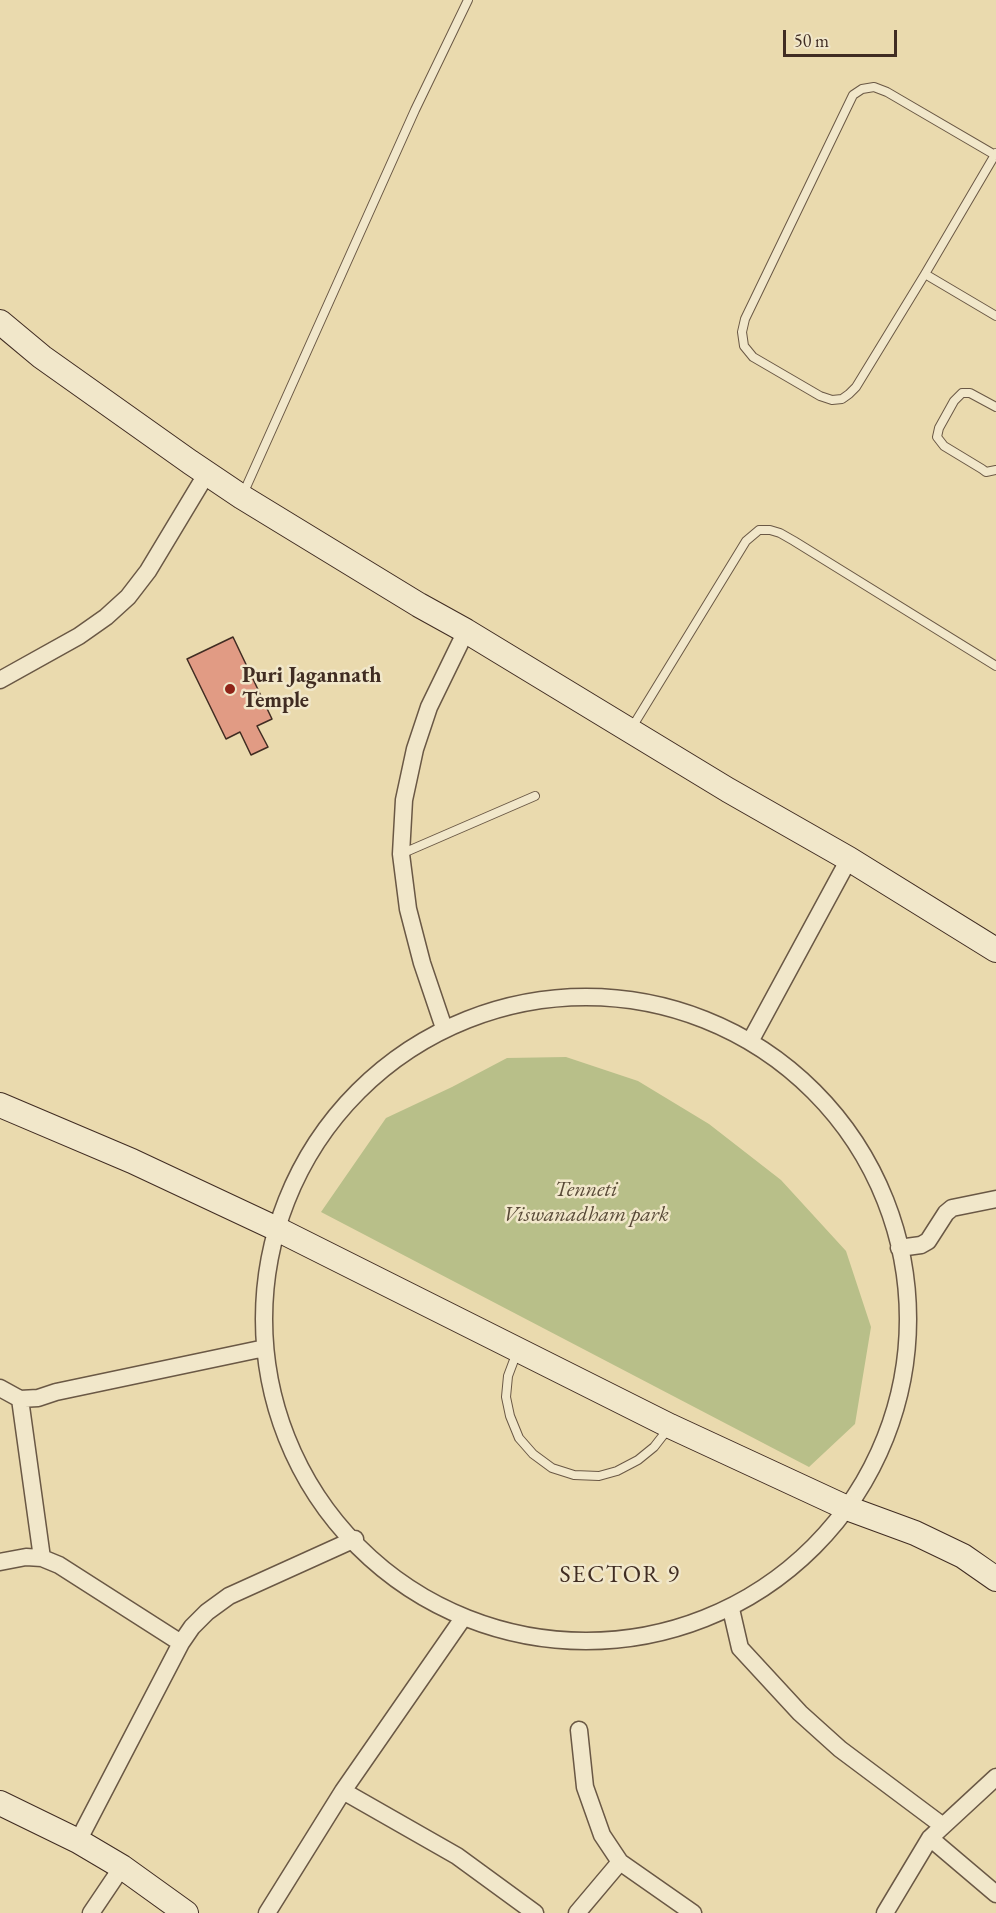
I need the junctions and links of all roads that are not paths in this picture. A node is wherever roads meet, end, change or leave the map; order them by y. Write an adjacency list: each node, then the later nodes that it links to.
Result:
1 (468, 0): 9 (lane)
2 (995, 154): 3 (lane); 3 (lane)
3 (925, 274): 4 (lane)
4 (996, 316)
5 (0, 322): 8 (street)
6 (995, 405): 7 (lane)
7 (996, 470)
8 (207, 473): 9 (street); 12 (street)
9 (242, 496): 10 (street)
10 (466, 631): 13 (street); 15 (street)
11 (996, 666): 13 (lane)
12 (0, 680)
13 (630, 731): 16 (street)
14 (535, 796): 15 (lane)
15 (400, 854): 18 (street)
16 (849, 859): 17 (street); 19 (street)
17 (996, 950)
18 (444, 1028): 19 (street); 22 (street)
19 (752, 1038): 23 (street)
20 (0, 1105): 22 (street)
21 (996, 1199): 23 (street)
22 (277, 1229): 24 (street); 25 (street)
23 (898, 1248): 29 (street)
24 (265, 1348): 27 (street); 30 (street)
25 (517, 1351): 28 (street); 28 (lane)
26 (0, 1388): 27 (street)
27 (20, 1399): 31 (street)
28 (670, 1426): 29 (street)
29 (848, 1508): 33 (street); 34 (street)
30 (355, 1539): 35 (street); 36 (street)
31 (42, 1558): 32 (street); 36 (street)
32 (0, 1562)
33 (996, 1579)
34 (731, 1609): 35 (street); 41 (street)
35 (461, 1621): 39 (street)
36 (181, 1643): 43 (street)
37 (579, 1730): 44 (street)
38 (996, 1777): 41 (street)
39 (343, 1791): 49 (street); 50 (street)
40 (0, 1803): 43 (street)
41 (943, 1826): 42 (street)
42 (930, 1838): 46 (street); 53 (street)
43 (78, 1841): 45 (street)
44 (620, 1862): 51 (street); 52 (street)
45 (122, 1867): 47 (street); 48 (street)
46 (996, 1894)
47 (90, 1913)
48 (186, 1913)
49 (267, 1913)
50 (535, 1913)
51 (577, 1913)
52 (693, 1913)
53 (885, 1913)

